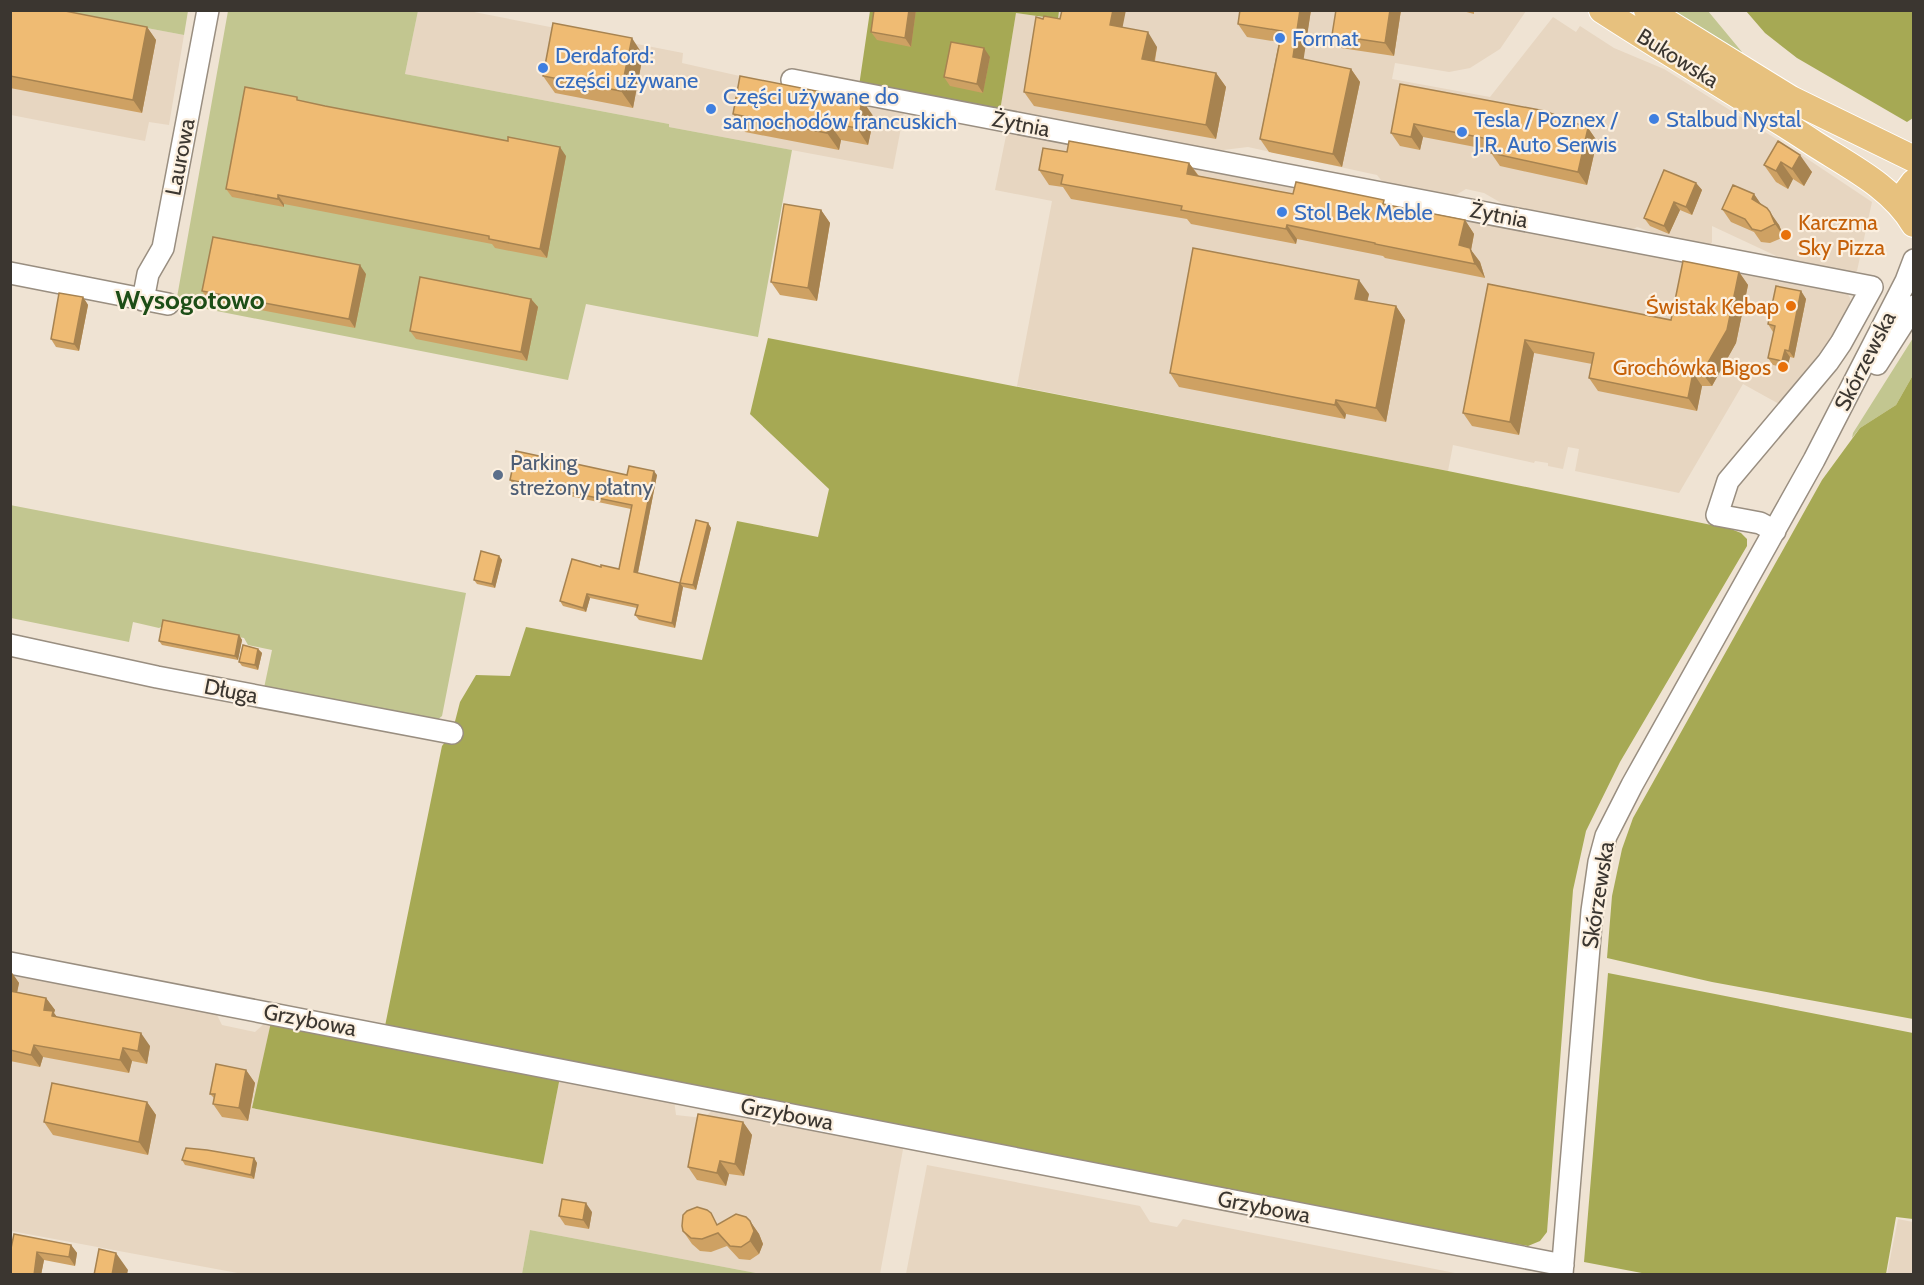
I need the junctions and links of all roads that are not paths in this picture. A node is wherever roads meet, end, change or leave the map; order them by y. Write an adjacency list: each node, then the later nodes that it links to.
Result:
1 (208, 10): 10 (street, Laurowa)
2 (1602, 10): 7 (main road, Bukowska)
3 (1647, 10): 5 (main road, Bukowska)
4 (792, 80): 14 (street, Żytnia)
5 (1914, 159)
6 (1914, 182): 7 (main road)
7 (1908, 215)
8 (1914, 260): 13 (street, Skórzewska)
9 (10, 273): 10 (street)
10 (144, 300): 11 (street)
11 (168, 304)
12 (1914, 306): 13 (street, Skórzewska)
13 (1815, 460): 14 (street, Skórzewska)
14 (1775, 531): 18 (street, Skórzewska)
15 (10, 645): 16 (street, Długa)
16 (452, 733)
17 (10, 963): 18 (street, Grzybowa)
18 (1563, 1270)

